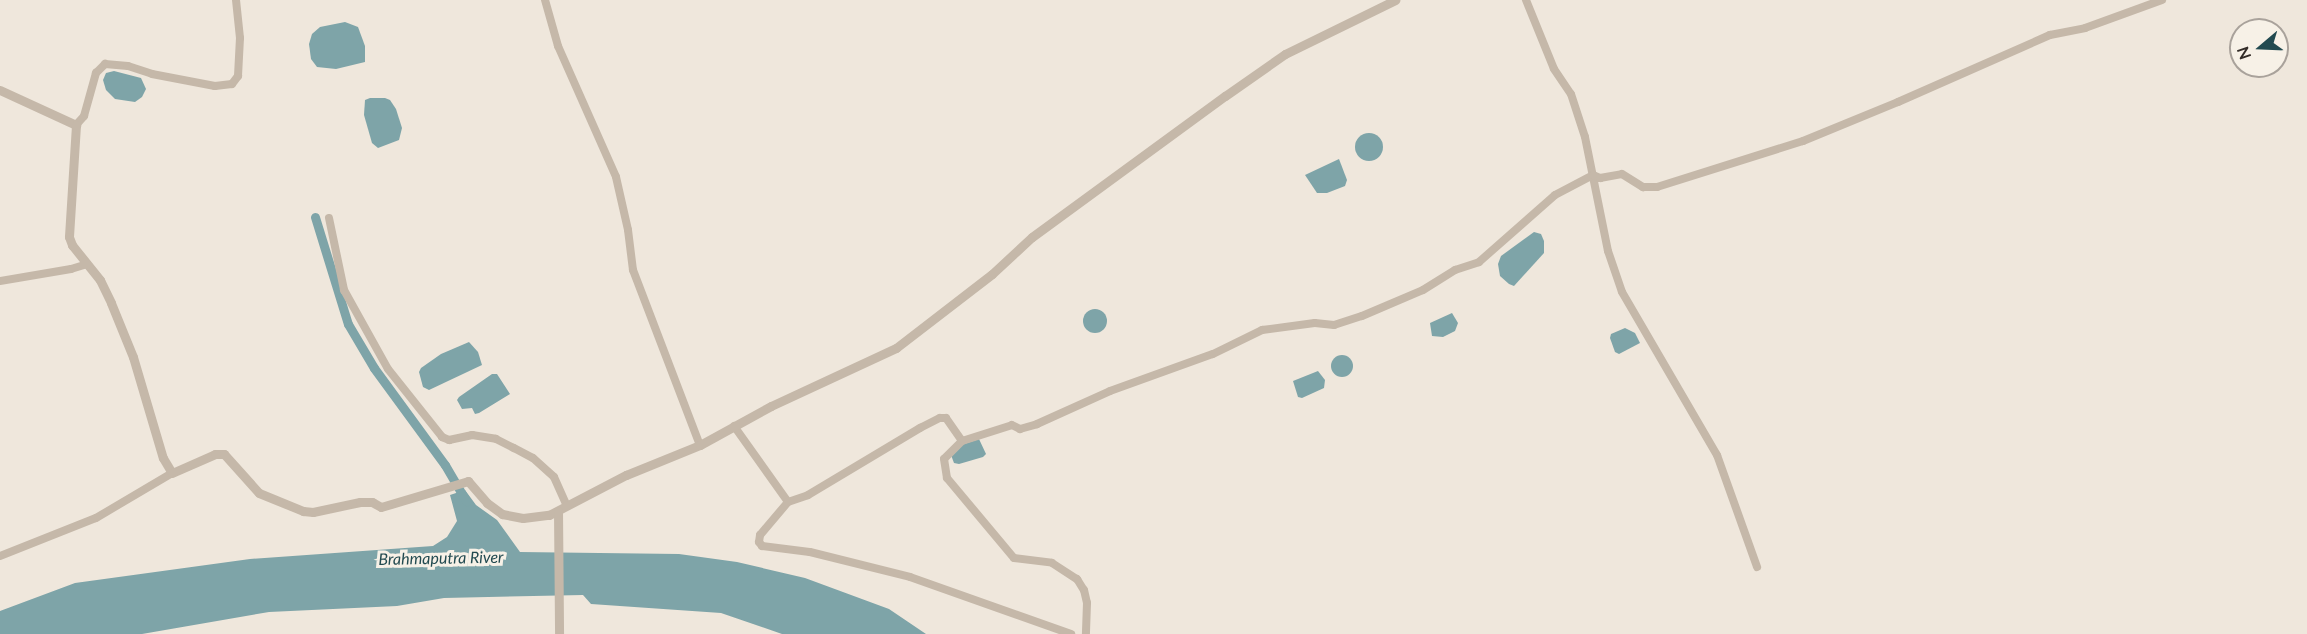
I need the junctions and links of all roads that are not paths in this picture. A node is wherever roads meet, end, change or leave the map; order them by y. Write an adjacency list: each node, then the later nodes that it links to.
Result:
1 (236, 0): 7 (street)
2 (545, 0): 14 (street)
3 (1395, 0): 12 (street)
4 (1526, 0): 8 (street)
5 (2162, 0): 8 (street)
6 (0, 90): 7 (street)
7 (76, 125): 10 (street)
8 (1593, 175): 13 (street); 20 (street)
9 (329, 218): 17 (street)
10 (87, 264): 11 (street); 15 (street)
11 (0, 281)
12 (734, 426): 14 (street); 16 (street)
13 (962, 441): 16 (street); 23 (street)
14 (700, 445): 17 (street)
15 (172, 473): 18 (street); 19 (street)
16 (788, 502): 22 (street)
17 (566, 504): 18 (street)
18 (558, 511): 21 (street)
19 (0, 556)
20 (1757, 567)
21 (559, 634)
22 (1071, 634)
23 (1086, 634)

